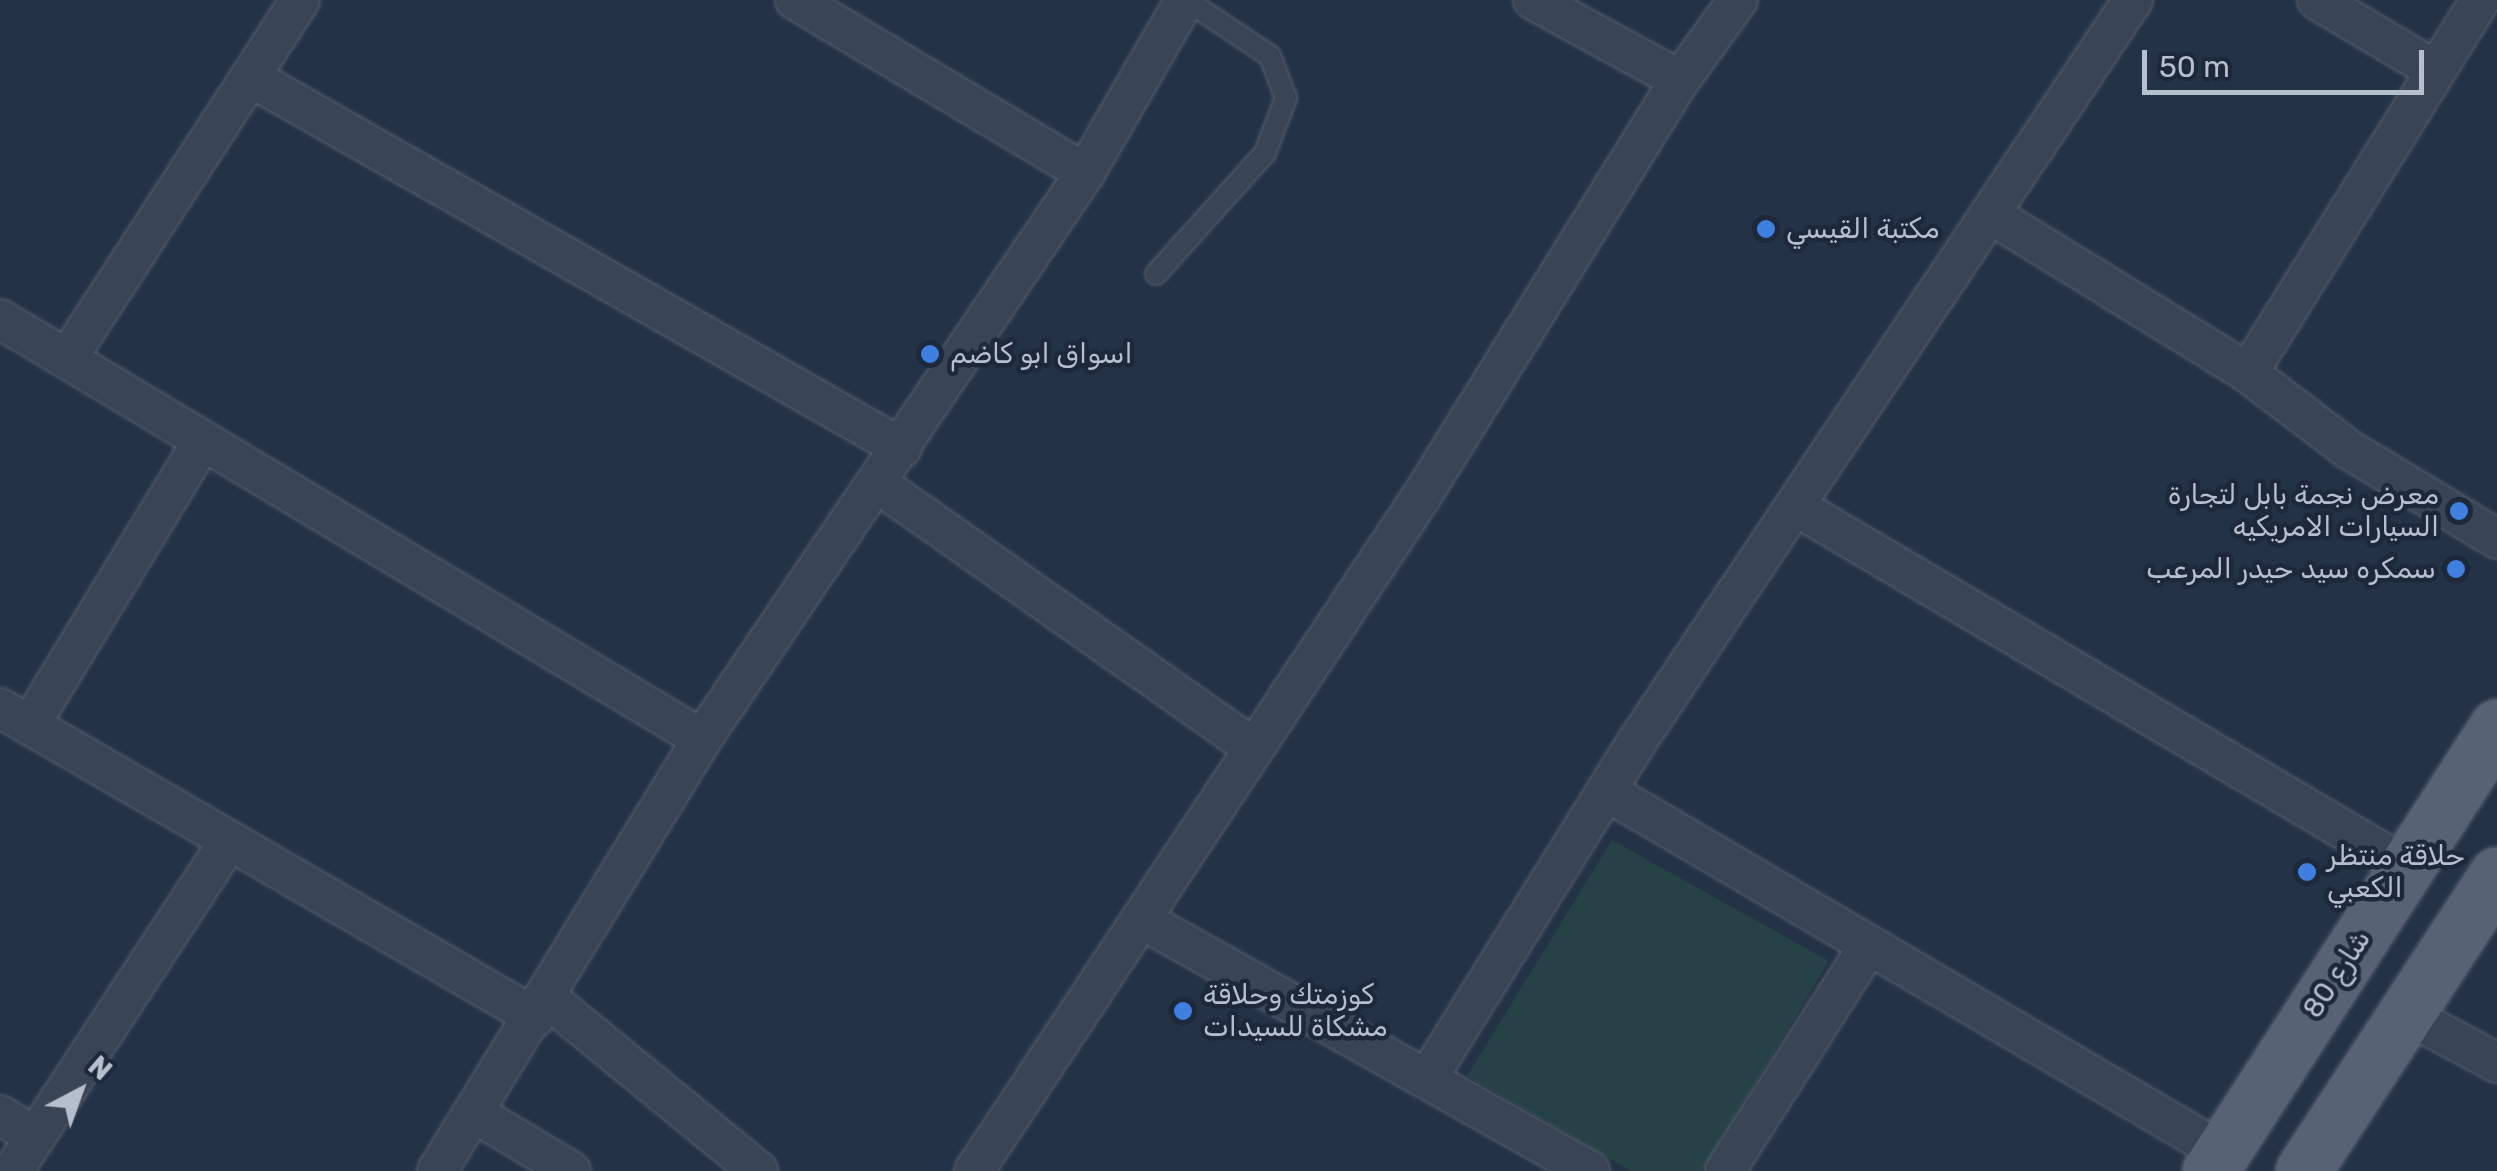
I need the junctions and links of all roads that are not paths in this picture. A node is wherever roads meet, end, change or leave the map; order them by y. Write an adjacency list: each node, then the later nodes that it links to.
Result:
1 (300, 0): 10 (street)
2 (795, 0): 12 (street)
3 (1186, 0): 12 (street); 14 (lane)
4 (1534, 0): 11 (street)
5 (1738, 0): 11 (street)
6 (2133, 0): 13 (street)
7 (2317, 0): 9 (street)
8 (2480, 0): 9 (street)
9 (2435, 70): 17 (street)
10 (250, 77): 16 (street); 19 (street)
11 (1680, 80): 26 (street)
12 (1084, 173): 19 (street)
13 (1990, 214): 17 (street); 21 (street)
14 (1156, 274)
15 (0, 319): 16 (street)
16 (66, 359): 18 (street)
17 (2248, 374): 22 (street)
18 (203, 440): 23 (street); 25 (street)
19 (902, 448): 20 (street)
20 (878, 484): 25 (street); 26 (street)
21 (1795, 506): 27 (street); 30 (street)
22 (2497, 539)
23 (15, 717): 28 (street)
24 (2497, 727): 30 (main road, شارع 80)
25 (702, 739): 34 (street)
26 (1254, 748): 31 (street)
27 (1606, 791): 33 (street); 38 (street)
28 (228, 842): 34 (street); 42 (street)
29 (2497, 875): 32 (main road)
30 (2400, 878): 32 (main road); 36 (main road, شارع 80)
31 (1141, 919): 38 (street); 48 (street)
32 (2460, 932): 35 (main road)
33 (1869, 945): 43 (street); 50 (street)
34 (541, 1007): 40 (street); 47 (street)
35 (2406, 1014): 37 (street); 39 (main road)
36 (2292, 1045): 39 (main road); 43 (main road, شارع 80)
37 (2497, 1063)
38 (1427, 1078): 49 (street)
39 (2353, 1095): 51 (main road)
40 (474, 1112): 45 (street); 46 (street)
41 (0, 1115): 42 (street)
42 (36, 1137): 44 (street)
43 (2216, 1162)
44 (13, 1171)
45 (437, 1171)
46 (570, 1171)
47 (758, 1171)
48 (974, 1171)
49 (1590, 1171)
50 (1725, 1171)
51 (2304, 1171)

